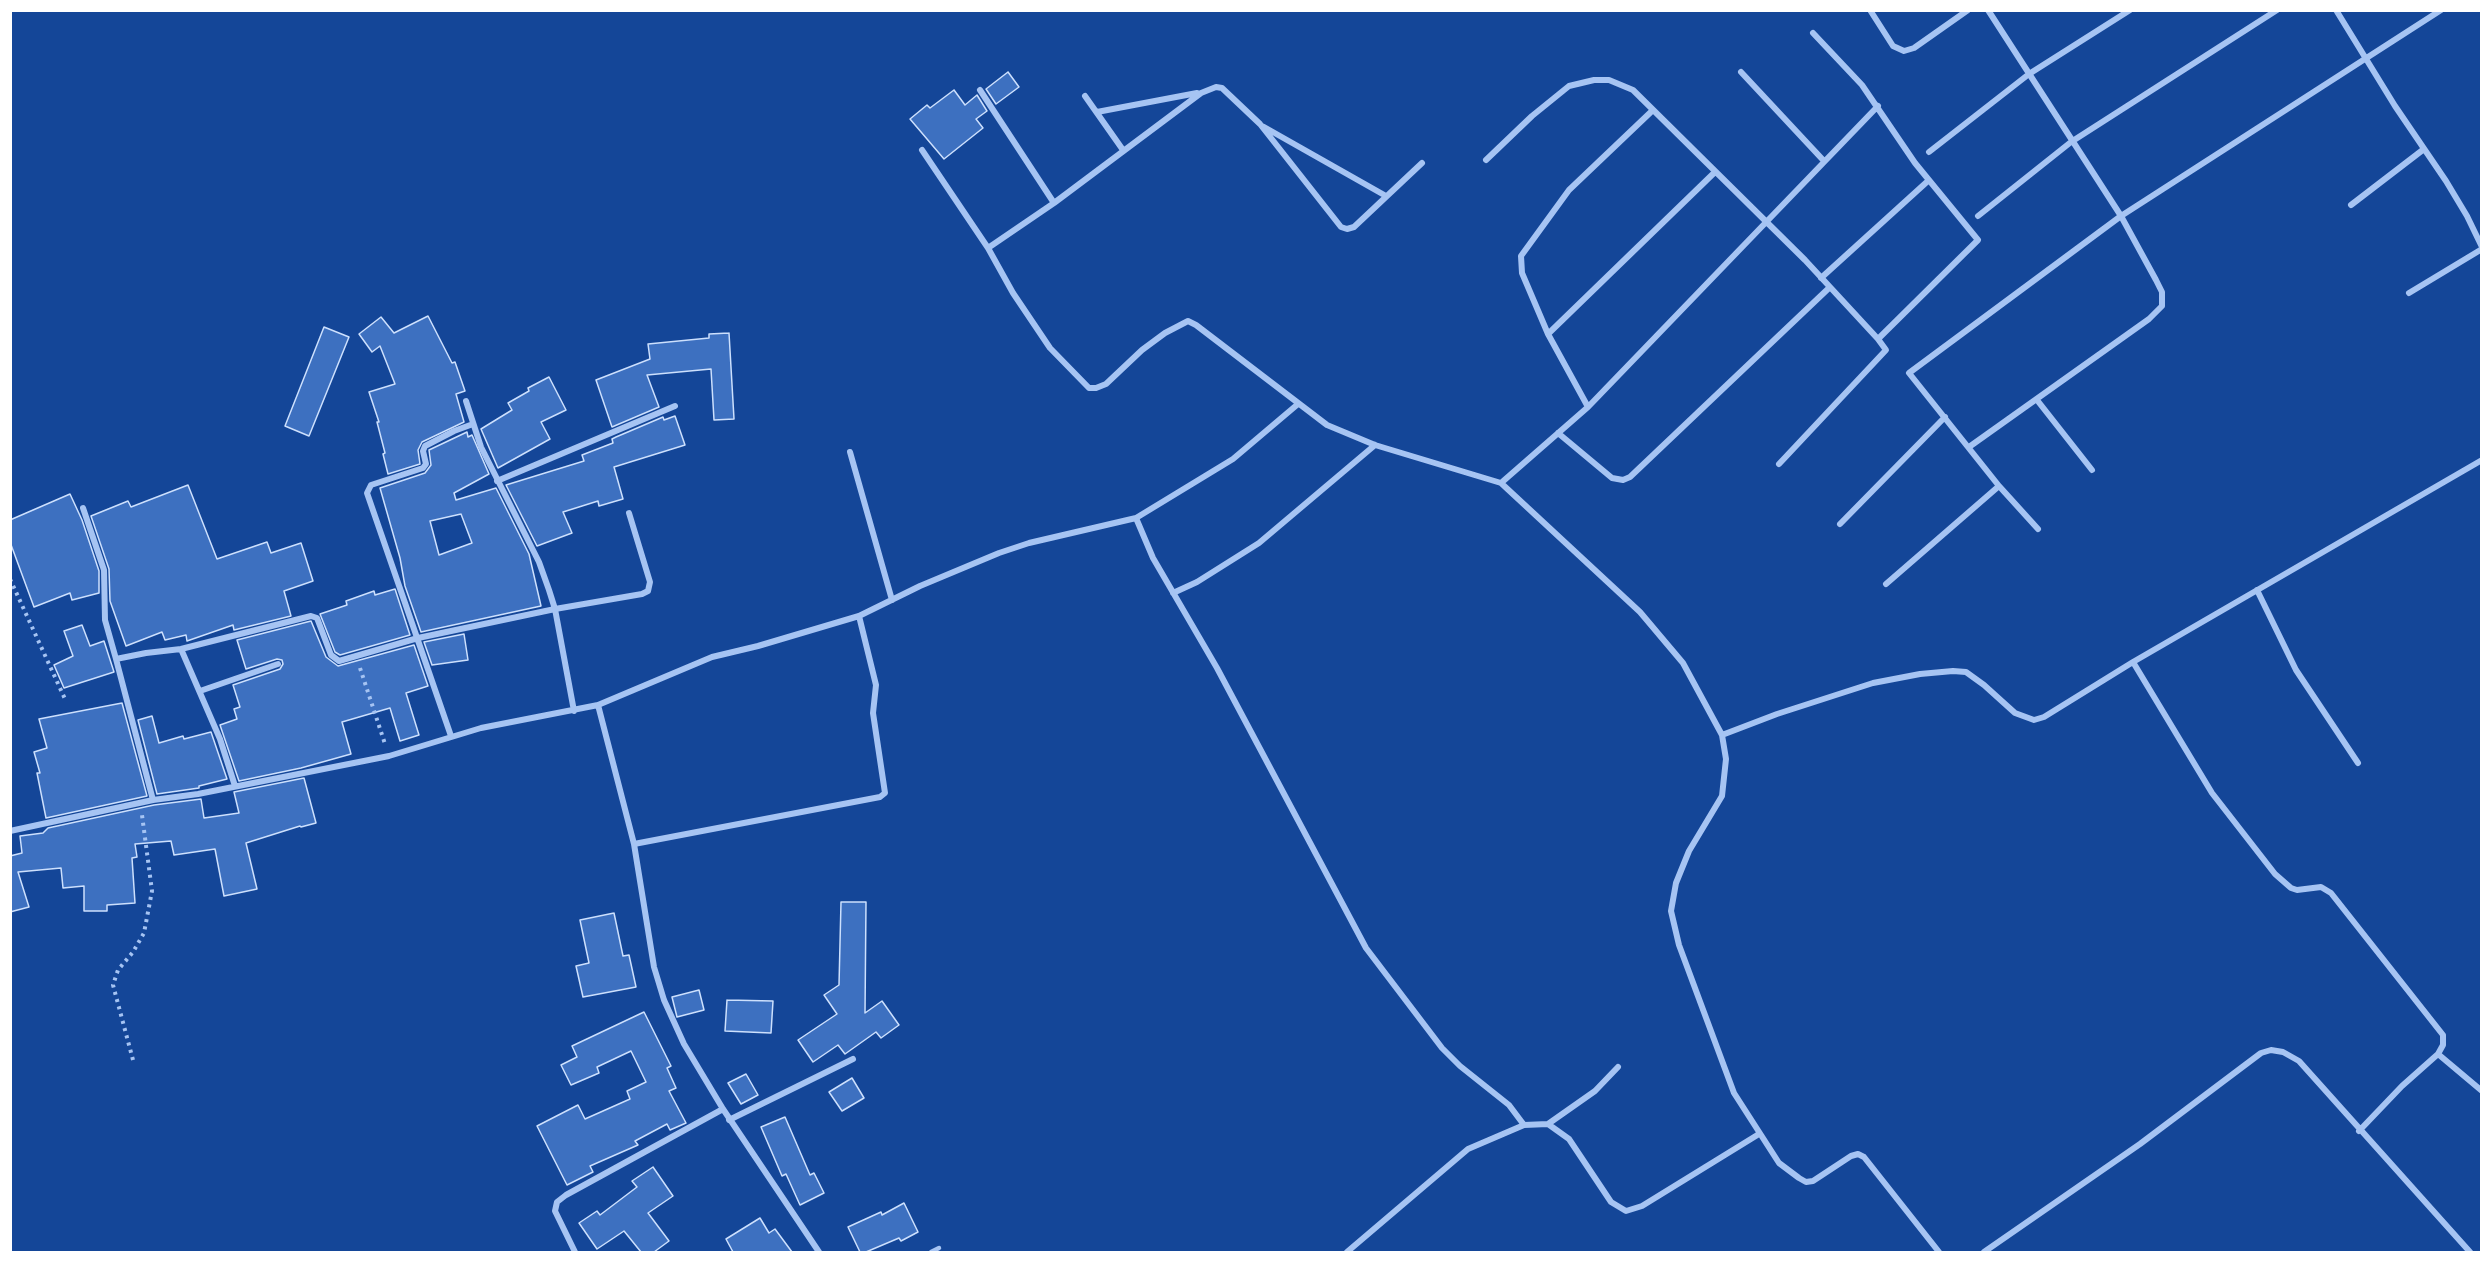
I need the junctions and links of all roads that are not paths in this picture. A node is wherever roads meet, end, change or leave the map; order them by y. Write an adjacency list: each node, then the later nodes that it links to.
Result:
1 (1870, 10): 2 (street)
2 (1968, 10)
3 (1988, 10): 11 (street)
4 (2130, 10): 11 (street)
5 (2277, 10): 19 (street)
6 (2336, 10): 9 (street)
7 (2441, 10): 9 (street)
8 (1813, 33): 15 (street)
9 (2366, 58): 20 (street); 33 (street)
10 (1741, 72): 25 (street)
11 (2029, 74): 19 (street); 23 (street)
12 (980, 90): 30 (street)
13 (1201, 93): 17 (street); 18 (street); 22 (street)
14 (1085, 96): 17 (street)
15 (1878, 106): 25 (street); 28 (street)
16 (1653, 110): 24 (street); 27 (street); 40 (street)
17 (1097, 112): 22 (street)
18 (1260, 124): 29 (street); 29 (street)
19 (2071, 142): 32 (street); 33 (street)
20 (2424, 149): 31 (street); 36 (street)
21 (922, 150): 35 (street)
22 (1124, 150): 30 (street)
23 (1929, 152)
24 (1486, 160)
25 (1824, 161): 34 (street)
26 (1422, 163): 29 (street)
27 (1715, 172): 34 (street); 40 (street)
28 (1929, 180): 37 (street); 41 (street)
29 (1386, 196)
30 (1054, 203): 35 (street)
31 (2351, 206)
32 (1978, 216)
33 (2121, 216): 42 (street); 47 (street)
34 (1766, 220): 37 (street); 46 (street)
35 (988, 248): 44 (street)
36 (2481, 248): 39 (street)
37 (1821, 278): 38 (street)
38 (1829, 288): 41 (street); 49 (street)
39 (2409, 293)
40 (1548, 334): 46 (street)
41 (1878, 339): 54 (street)
42 (2037, 400): 51 (street); 55 (street)
43 (466, 401): 48 (street)
44 (1298, 404): 50 (street); 61 (street)
45 (675, 406): 56 (street)
46 (1587, 406): 49 (street)
47 (1945, 417): 51 (street); 62 (street)
48 (473, 424): 56 (street); 70 (street)
49 (1558, 433): 57 (street)
50 (1375, 445): 57 (street); 66 (street)
51 (1969, 447): 58 (street)
52 (850, 452): 67 (street)
53 (2481, 460): 65 (street)
54 (1779, 464)
55 (2092, 470)
56 (497, 481): 68 (street)
57 (1501, 483): 78 (street)
58 (1999, 486): 63 (street); 64 (street)
59 (83, 508): 72 (street)
60 (629, 513): 68 (street)
61 (1136, 518): 66 (street); 67 (street)
62 (1840, 524)
63 (2038, 528)
64 (1886, 584)
65 (2257, 590): 73 (street); 80 (street)
66 (1173, 593): 92 (street)
67 (892, 600): 69 (street)
68 (555, 609): 70 (street); 77 (street)
69 (859, 616): 76 (street); 84 (street)
70 (418, 638): 71 (street); 79 (street)
71 (181, 649): 72 (street); 75 (street)
72 (116, 659): 82 (street)
73 (2133, 662): 78 (street); 85 (street)
74 (278, 664): 75 (street)
75 (200, 691): 81 (street)
76 (597, 705): 77 (street); 84 (street)
77 (574, 711): 79 (street)
78 (1722, 735): 94 (street)
79 (451, 736): 81 (street)
80 (2358, 763)
81 (235, 786): 82 (street)
82 (153, 800): 83 (street)
83 (10, 831)
84 (634, 844): 89 (street)
85 (2438, 1054): 88 (street); 93 (street)
86 (853, 1059): 90 (street)
87 (1618, 1067): 91 (street)
88 (2481, 1091)
89 (723, 1109): 90 (street); 96 (street)
90 (729, 1120): 97 (street)
91 (1548, 1124): 92 (street); 94 (street)
92 (1524, 1125): 99 (street)
93 (2359, 1131): 101 (street); 102 (street)
94 (1759, 1134): 100 (street)
95 (939, 1248): 98 (lane)
96 (575, 1252)
97 (819, 1252)
98 (931, 1252)
99 (1347, 1252)
100 (1939, 1252)
101 (1984, 1252)
102 (2470, 1252)

